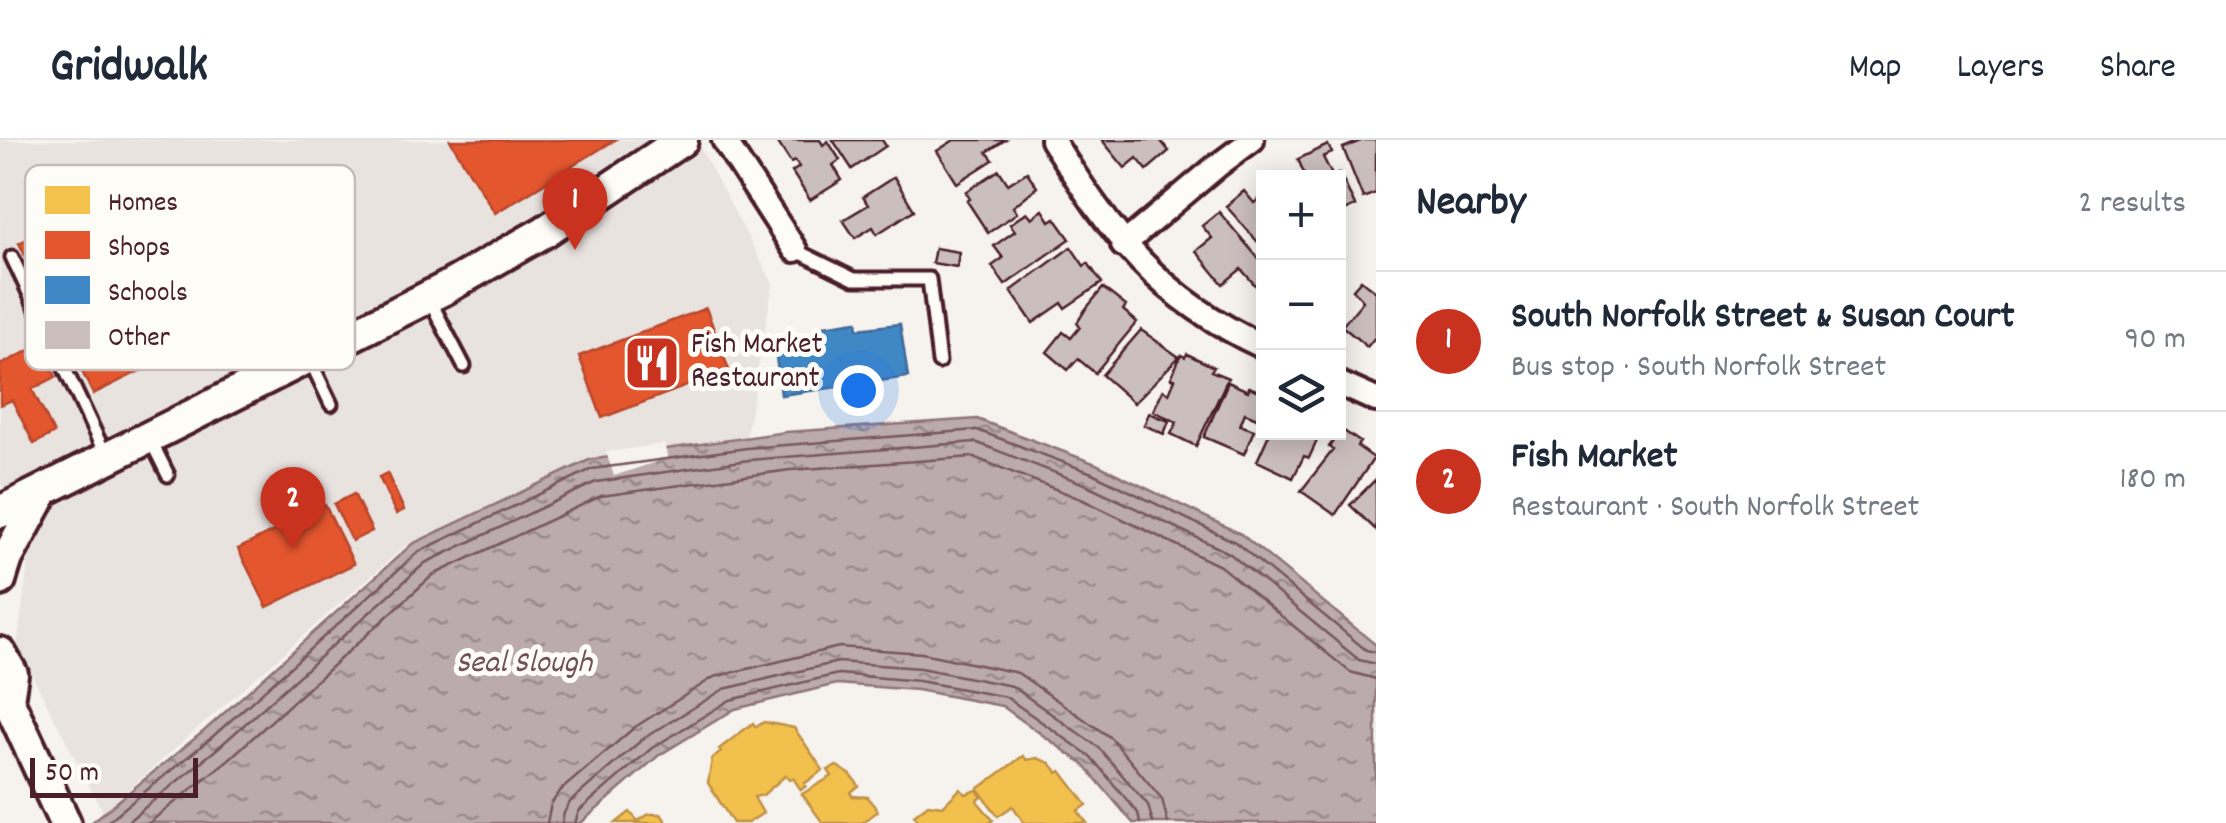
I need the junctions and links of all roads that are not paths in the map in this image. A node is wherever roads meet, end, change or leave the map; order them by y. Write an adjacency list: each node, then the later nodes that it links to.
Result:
1 (682, 140): 9 (main road)
2 (724, 140): 6 (street)
3 (1052, 140): 5 (street)
4 (1252, 140): 5 (street)
5 (1123, 245): 11 (street)
6 (795, 250): 12 (lane)
7 (12, 256): 8 (lane)
8 (25, 284)
9 (428, 297): 10 (main road); 13 (lane)
10 (355, 334)
11 (1256, 343)
12 (939, 362)
13 (464, 366)
14 (66, 370): 21 (lane)
15 (285, 370): 20 (main road)
16 (315, 370): 19 (lane)
17 (1346, 387): 18 (street)
18 (1376, 400)
19 (331, 404)
20 (149, 437): 21 (main road); 22 (lane)
21 (107, 458): 24 (main road)
22 (168, 475)
23 (0, 488): 24 (main road)
24 (44, 490): 25 (main road); 26 (main road)
25 (0, 512)
26 (0, 580)
27 (0, 652): 28 (main road)
28 (4, 698): 29 (main road)
29 (65, 823)

